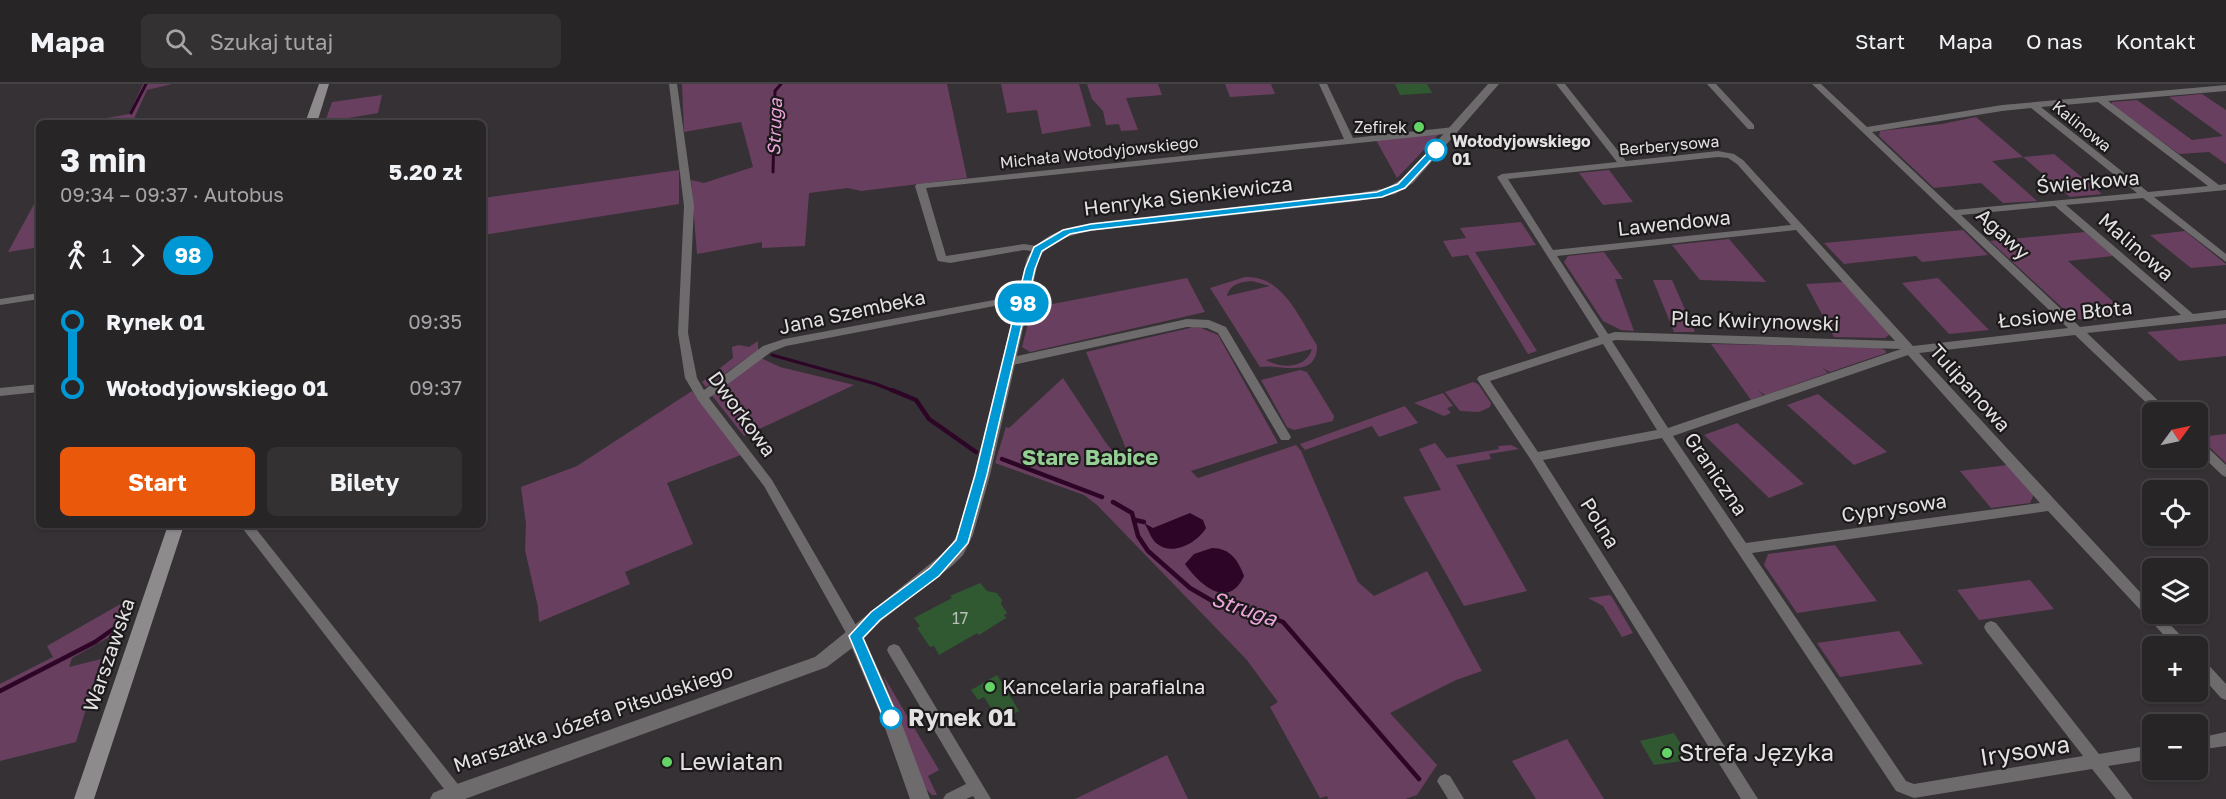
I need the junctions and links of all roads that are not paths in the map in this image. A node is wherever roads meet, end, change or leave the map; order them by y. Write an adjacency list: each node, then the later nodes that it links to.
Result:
1 (324, 84): 11 (main road)
2 (673, 84): 38 (street, Dworkowa)
3 (1323, 84): 15 (street)
4 (1494, 84): 13 (street, Henryka Sienkiewicza)
5 (1560, 84): 17 (street)
6 (1711, 84): 12 (street)
7 (1816, 84): 14 (street, Agawy)
8 (2226, 86): 9 (street)
9 (2100, 99): 10 (street); 19 (street)
10 (2033, 105): 14 (street); 20 (street, Kalinowa)
11 (312, 120)
12 (1751, 127)
13 (1454, 130): 15 (street, Michała Wołodyjowskiego); 24 (street, Henryka Sienkiewicza)
14 (1866, 130): 22 (street, Agawy)
15 (1349, 140): 24 (street, Michała Wołodyjowskiego)
16 (1731, 156): 17 (street, Berberysowa); 23 (street, Tulipanowa)
17 (1623, 164): 18 (street, Berberysowa)
18 (1502, 177): 25 (street, Graniczna)
19 (2221, 188): 20 (street, Świerkowa)
20 (2145, 195): 21 (street, Świerkowa); 26 (street, Kalinowa)
21 (2057, 203): 22 (street, Świerkowa); 31 (street, Malinowa)
22 (1953, 213): 32 (street, Agawy)
23 (1800, 227): 25 (street, Lawendowa); 34 (street, Tulipanowa)
24 (1038, 249): 28 (street)
25 (1551, 254): 33 (street, Graniczna)
26 (2226, 259)
27 (36, 297): 29 (street)
28 (1024, 301): 35 (street); 38 (street, Jana Szembeka)
29 (0, 302)
30 (2226, 314): 31 (street, Łosiowe Błota)
31 (2191, 318): 32 (street, Łosiowe Błota)
32 (2078, 331): 34 (street, Łosiowe Błota); 39 (street, Agawy)
33 (1605, 338): 34 (street, Plac Kwirynowski); 40 (street, Graniczna); 43 (street, Polna)
34 (1907, 347): 40 (street); 45 (street, Tulipanowa)
35 (1008, 362): 41 (street); 50 (street)
36 (36, 388): 37 (street)
37 (0, 392)
38 (702, 397): 50 (street, Dworkowa)
39 (2153, 402)
40 (1666, 434): 43 (street); 48 (street, Graniczna)
41 (1285, 437)
42 (2208, 455): 44 (street)
43 (1535, 457): 67 (street, Polna)
44 (2226, 472)
45 (2051, 506): 48 (street, Cyprysowa); 51 (street, Tulipanowa)
46 (175, 528): 63 (main road, Warszawska)
47 (248, 528): 62 (street, Marszałka Józefa Piłsudskiego)
48 (1743, 549): 60 (street, Graniczna)
49 (1991, 627): 58 (street)
50 (855, 636): 62 (street, Marszałka Józefa Piłsudskiego); 64 (street)
51 (2173, 636)
52 (894, 650): 61 (street)
53 (2208, 674): 54 (street)
54 (2226, 694)
55 (2226, 739): 56 (street)
56 (2208, 742)
57 (2142, 754): 58 (street, Irysowa)
58 (2097, 762): 60 (street, Irysowa); 68 (street)
59 (1445, 781): 66 (street)
60 (1905, 789)
61 (979, 793): 65 (street)
62 (448, 796)
63 (84, 799)
64 (920, 799)
65 (951, 799)
66 (1456, 799)
67 (1750, 799)
68 (2126, 799)

